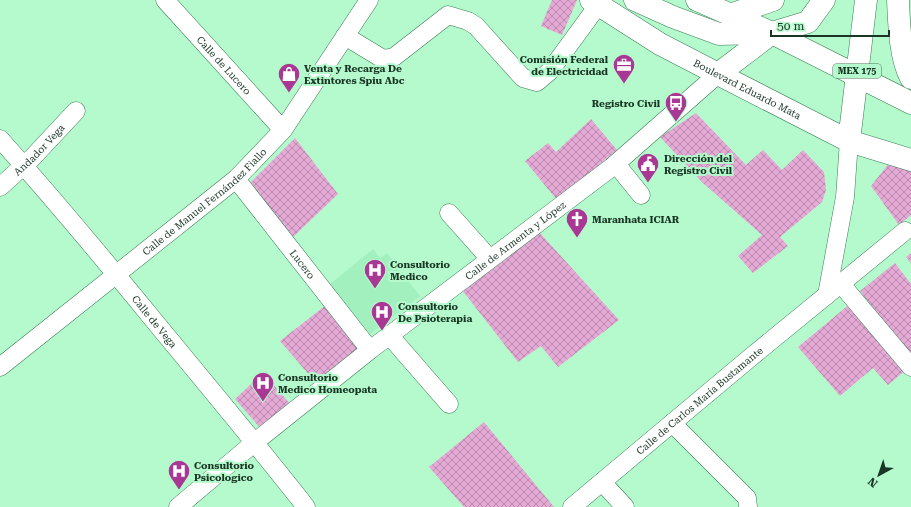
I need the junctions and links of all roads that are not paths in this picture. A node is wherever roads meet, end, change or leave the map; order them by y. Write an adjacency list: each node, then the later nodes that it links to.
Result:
1 (165, 0): 18 (street, Calle de Lucero)
2 (369, 0): 12 (street, Calle de Manuel Fernández Fiallo)
3 (635, 0): 11 (main road)
4 (697, 0): 10 (main road)
5 (773, 0): 10 (main road)
6 (824, 0): 11 (main road)
7 (866, 0): 14 (main road, MEX 175)
8 (898, 0): 15 (main road)
9 (595, 2): 12 (street); 13 (main road, Boulevard Eduardo Mata)
10 (730, 15): 11 (main road)
11 (772, 33): 13 (main road); 14 (main road)
12 (345, 36): 18 (street, Calle de Manuel Fernández Fiallo)
13 (718, 74): 20 (main road, Boulevard Eduardo Mata); 22 (street, Calle de Armenta y López)
14 (857, 75): 16 (main road); 20 (main road, MEX 175)
15 (911, 78)
16 (911, 103)
17 (76, 111): 23 (street, Andador Vega)
18 (283, 130): 24 (street, Calle de Manuel Fernández Fiallo)
19 (0, 139): 23 (street, Calle de Vega)
20 (849, 141): 21 (main road, Boulevard Eduardo Mata); 31 (street, MEX 175)
21 (911, 160)
22 (616, 164): 26 (street); 29 (street, Calle de Armenta y López)
23 (24, 166): 25 (street, Andador Vega); 30 (street, Calle de Vega)
24 (236, 179): 30 (street, Calle de Manuel Fernández Fiallo); 33 (street, Lucero)
25 (0, 187)
26 (641, 195)
27 (449, 213): 29 (street)
28 (905, 231): 31 (street, Calle de Carlos María Bustamante)
29 (490, 259): 32 (street, Calle de Armenta y López)
30 (117, 275): 34 (street, Calle de Manuel Fernández Fiallo); 38 (street, Calle de Vega)
31 (834, 290): 35 (street); 37 (street, Calle de Carlos María Bustamante)
32 (389, 335): 33 (street, Calle de Armenta y López); 36 (street)
33 (370, 350): 38 (street, Calle de Armenta y López)
34 (0, 367)
35 (911, 367)
36 (449, 404)
37 (672, 423): 39 (street, Calle de Carlos María Bustamante); 44 (street)
38 (255, 442): 40 (street, Calle de Armenta y López); 41 (street, Calle de Vega)
39 (602, 482): 42 (street, Calle de Carlos María Bustamante); 43 (street)
40 (178, 507)
41 (306, 507)
42 (572, 507)
43 (625, 507)
44 (748, 507)

